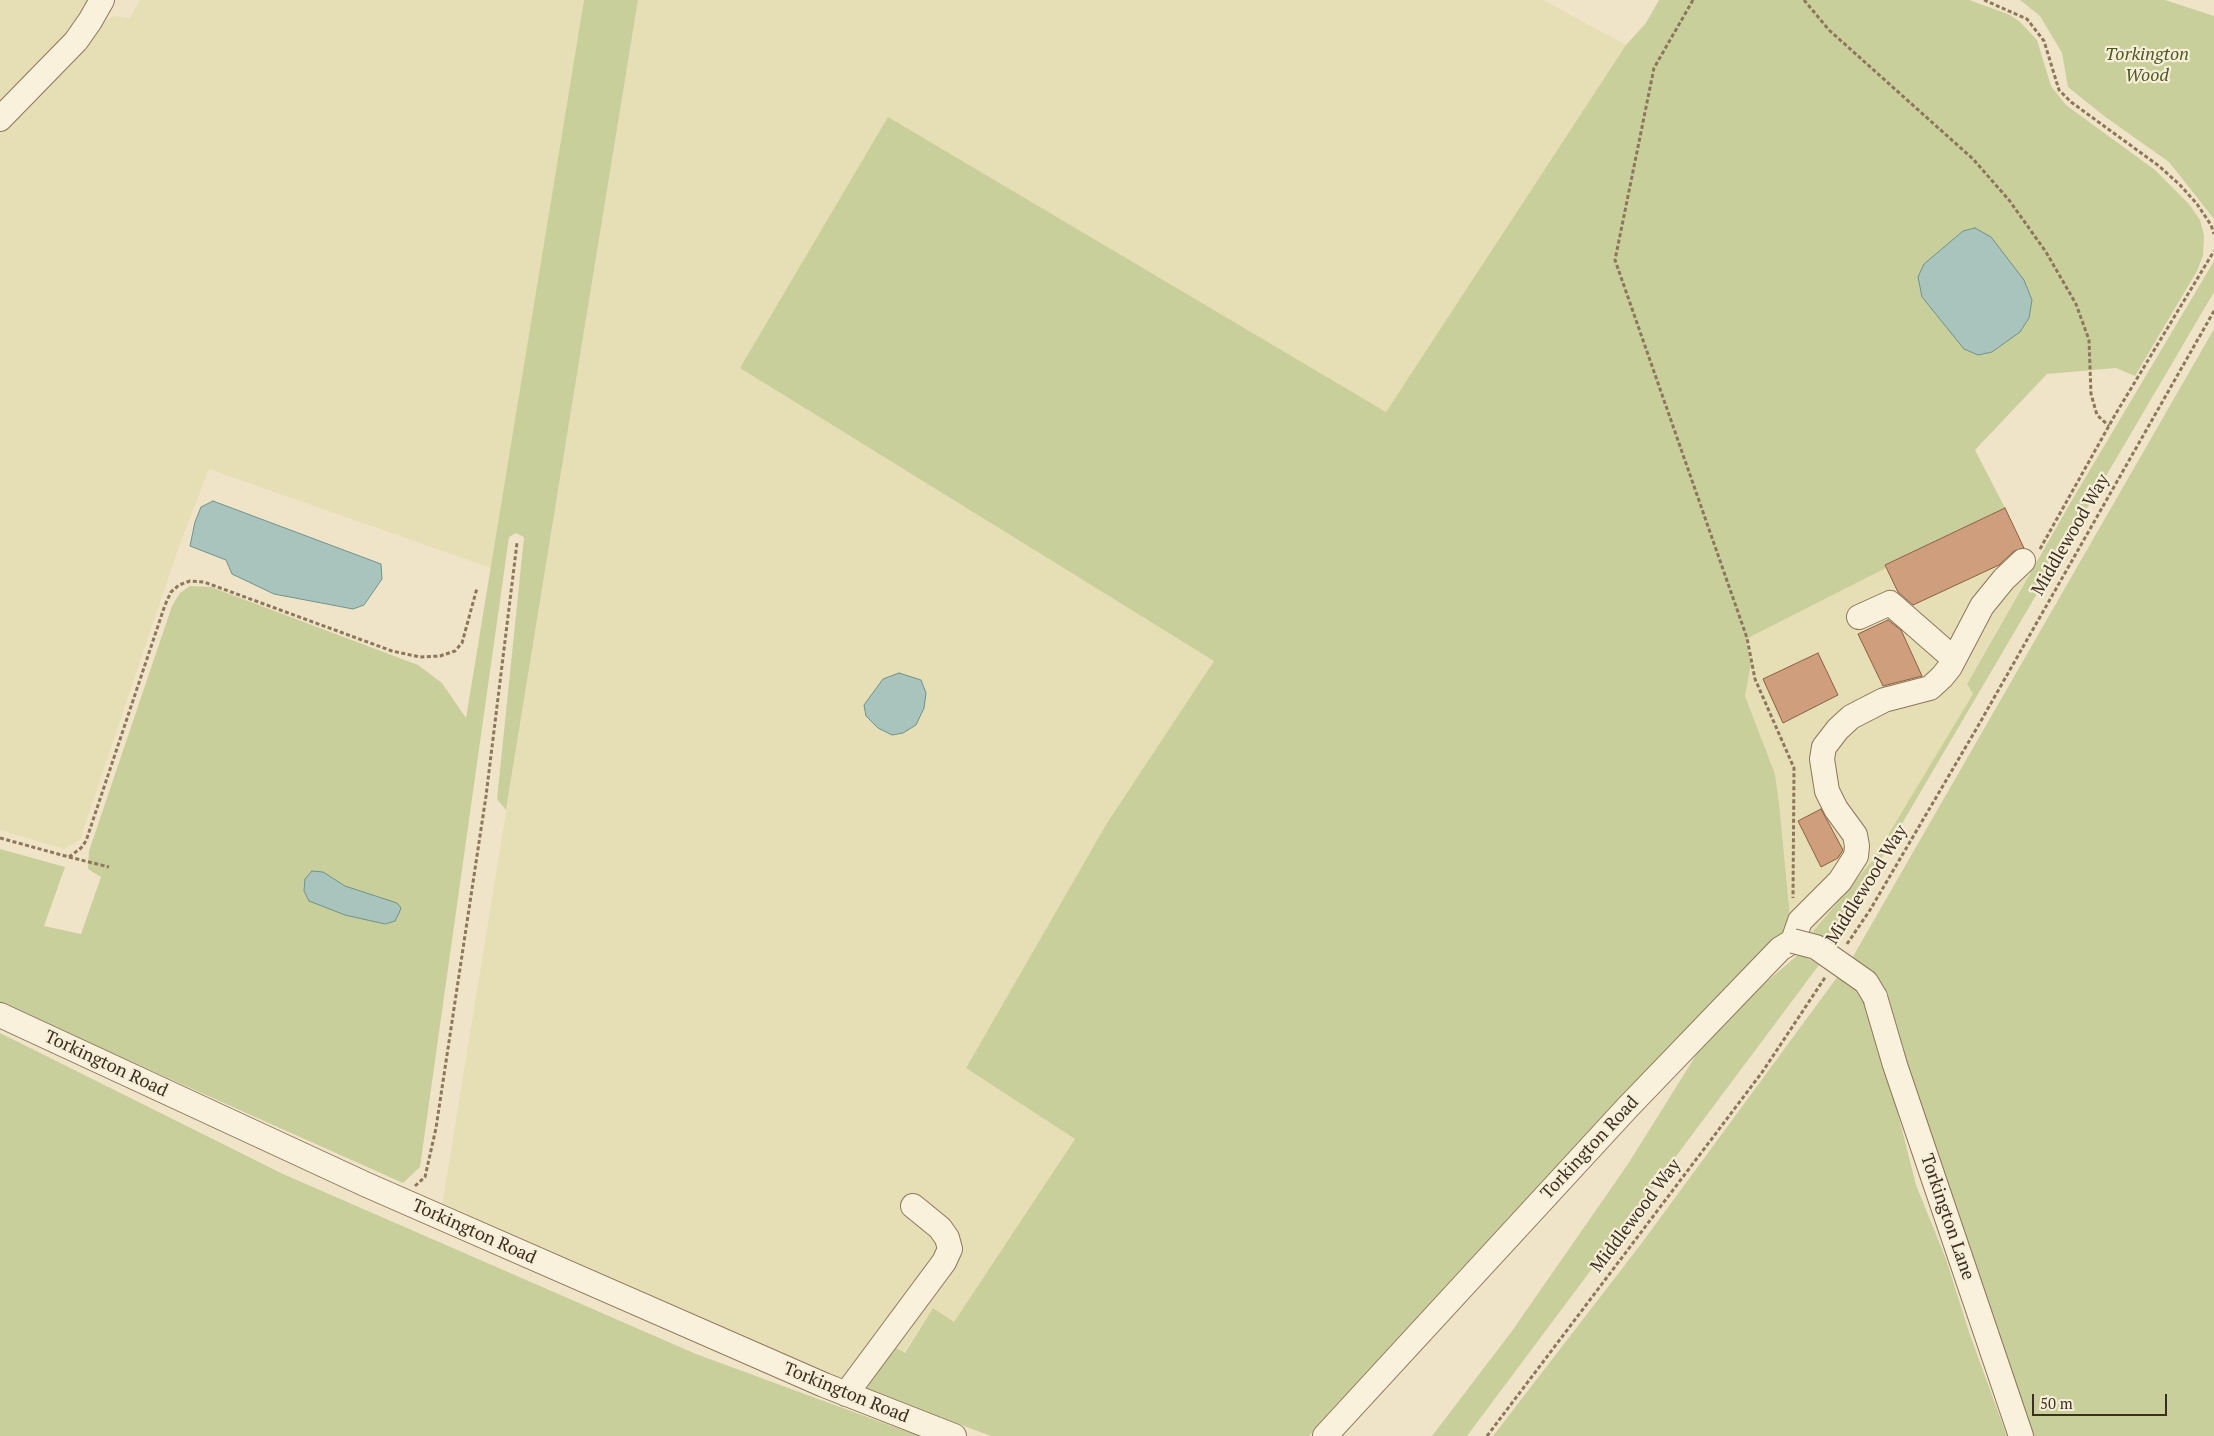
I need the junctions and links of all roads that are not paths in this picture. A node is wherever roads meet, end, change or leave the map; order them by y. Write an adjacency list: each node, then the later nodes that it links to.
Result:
1 (102, 0): 2 (street)
2 (0, 119)
3 (2023, 561): 5 (street)
4 (1859, 617): 5 (street)
5 (1954, 659): 6 (street)
6 (1793, 941): 11 (street, Torkington Road); 12 (street, Torkington Lane, bridge)
7 (0, 1015): 9 (street, Torkington Road)
8 (912, 1206): 9 (street)
9 (846, 1394): 10 (street, Torkington Road)
10 (945, 1434)
11 (1325, 1436)
12 (2021, 1436)

